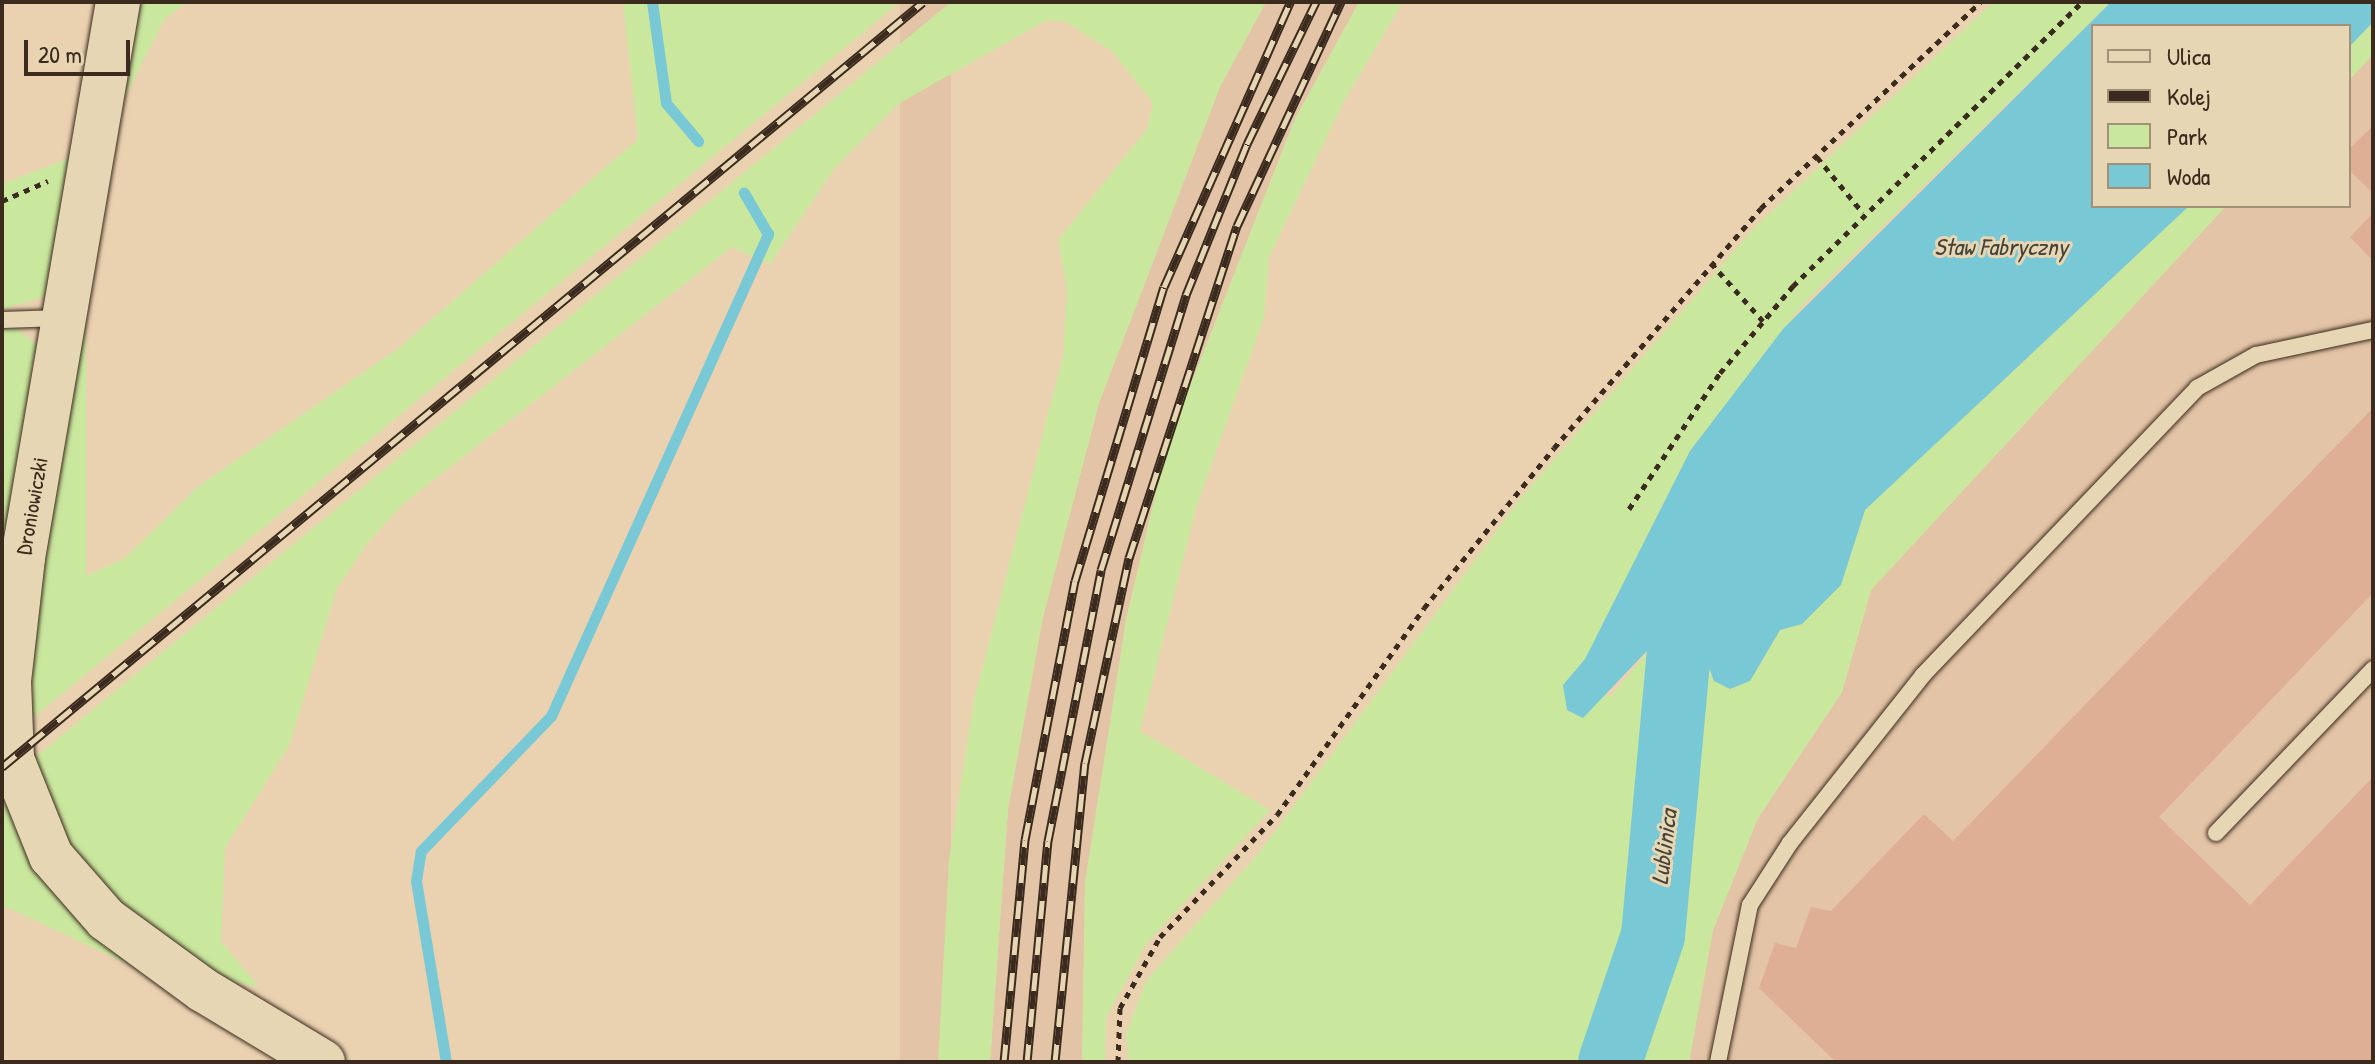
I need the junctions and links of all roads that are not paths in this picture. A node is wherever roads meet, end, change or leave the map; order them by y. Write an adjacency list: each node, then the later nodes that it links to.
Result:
1 (118, 2): 2 (street, Droniowiczki)
2 (67, 318): 3 (lane); 7 (street, Droniowiczki)
3 (2, 320)
4 (2373, 330): 8 (lane)
5 (2373, 669): 6 (lane)
6 (2216, 833)
7 (323, 1062)
8 (1718, 1062)

